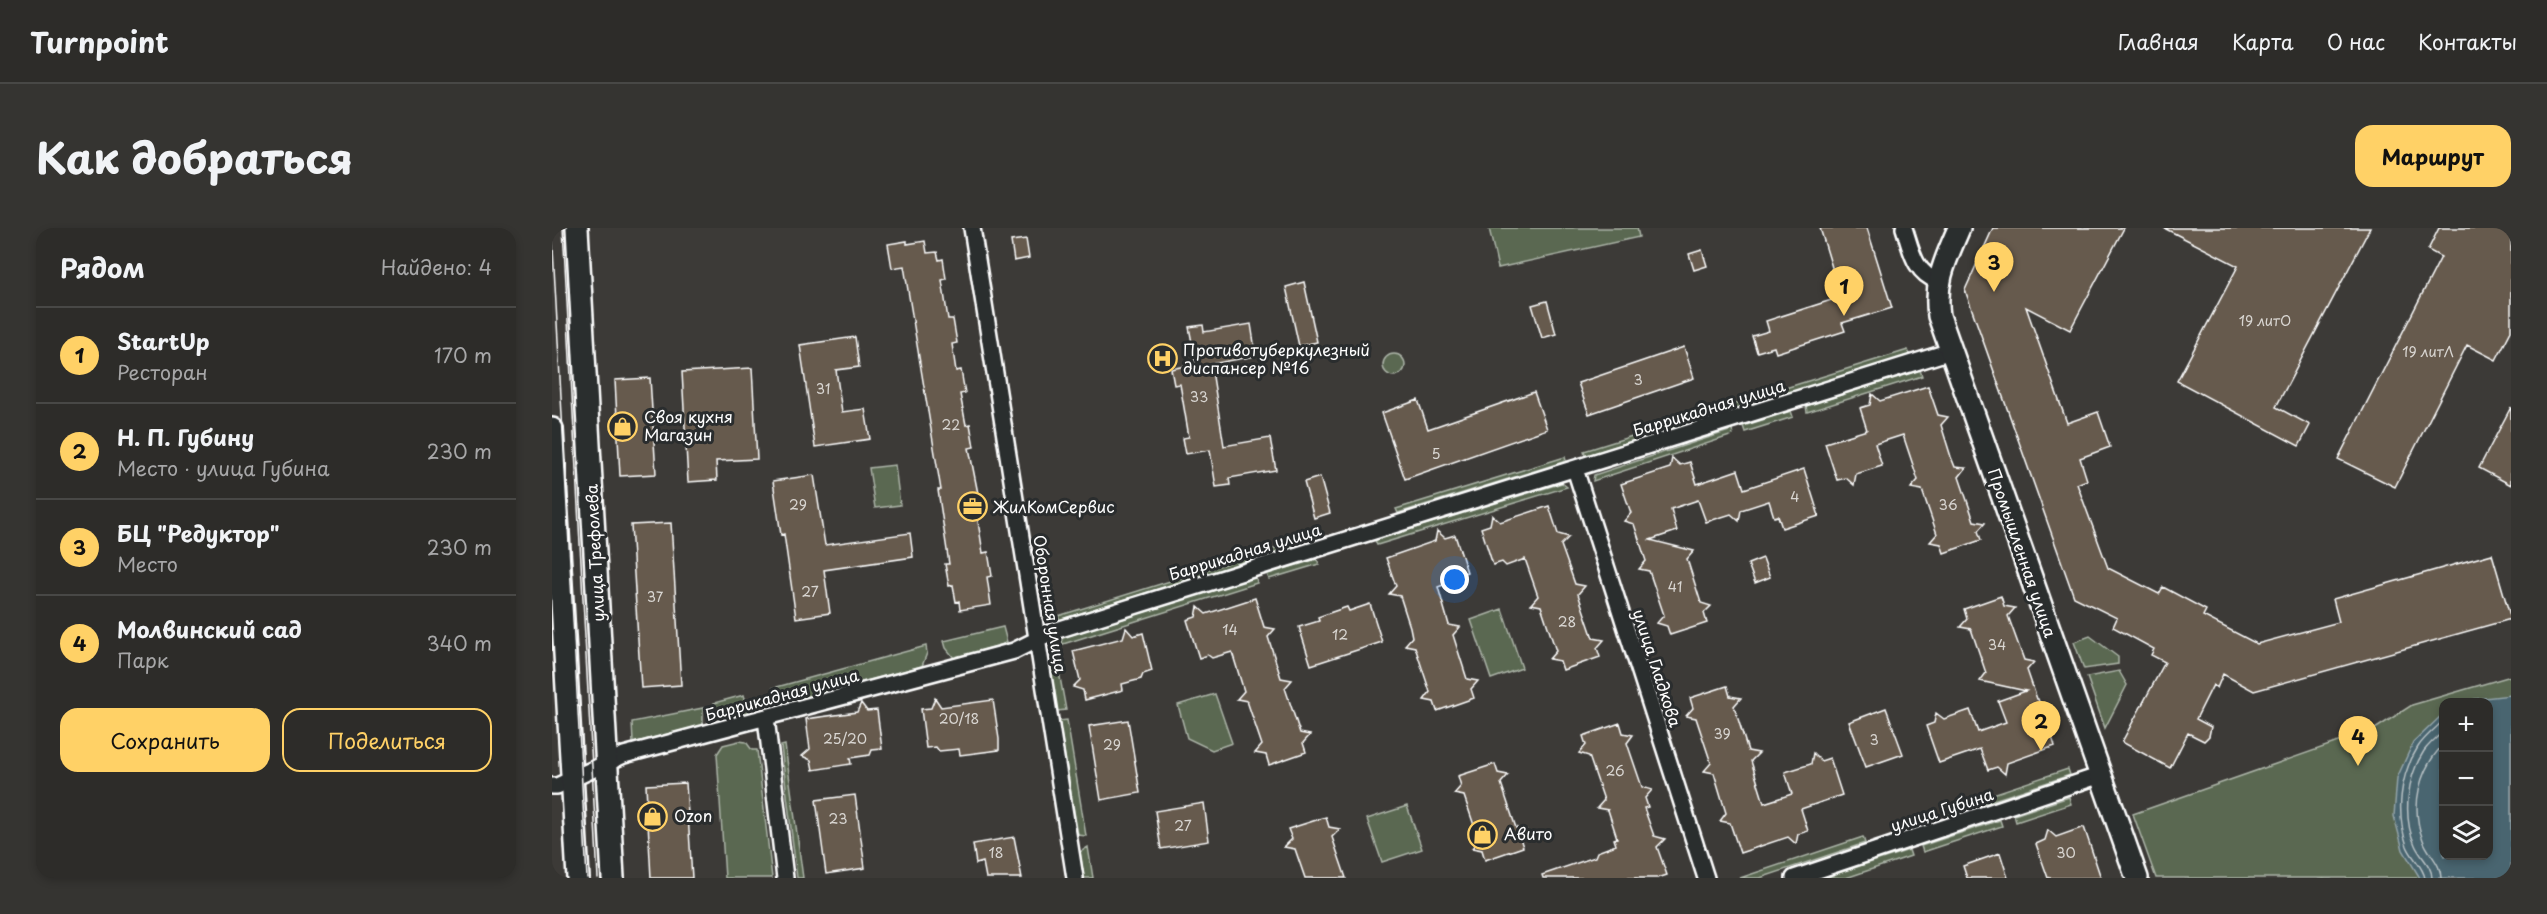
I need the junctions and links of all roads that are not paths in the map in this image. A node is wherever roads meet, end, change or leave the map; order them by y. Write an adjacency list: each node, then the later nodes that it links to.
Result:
1 (578, 228): 11 (street, улица Трефолева)
2 (972, 228): 9 (street, Оборонная улица)
3 (1904, 228): 5 (street)
4 (1959, 228): 5 (street, Промышленная улица)
5 (1938, 281): 6 (street, Промышленная улица)
6 (1951, 351): 8 (street, Баррикадная улица); 12 (street, Промышленная улица)
7 (552, 429): 13 (street)
8 (1575, 469): 9 (street, Баррикадная улица); 19 (street, улица Гладкова)
9 (1037, 639): 10 (street, Баррикадная улица); 18 (street, Оборонная улица)
10 (766, 718): 11 (street, Баррикадная улица); 17 (street)
11 (607, 763): 13 (street, Баррикадная улица); 16 (street, улица Трефолева)
12 (2101, 775): 20 (street, улица Губина); 21 (street, Промышленная улица)
13 (573, 779): 14 (street, Баррикадная улица); 15 (street)
14 (552, 786)
15 (578, 878)
16 (613, 878)
17 (785, 878)
18 (1076, 878)
19 (1706, 878)
20 (1794, 878)
21 (2137, 878)

